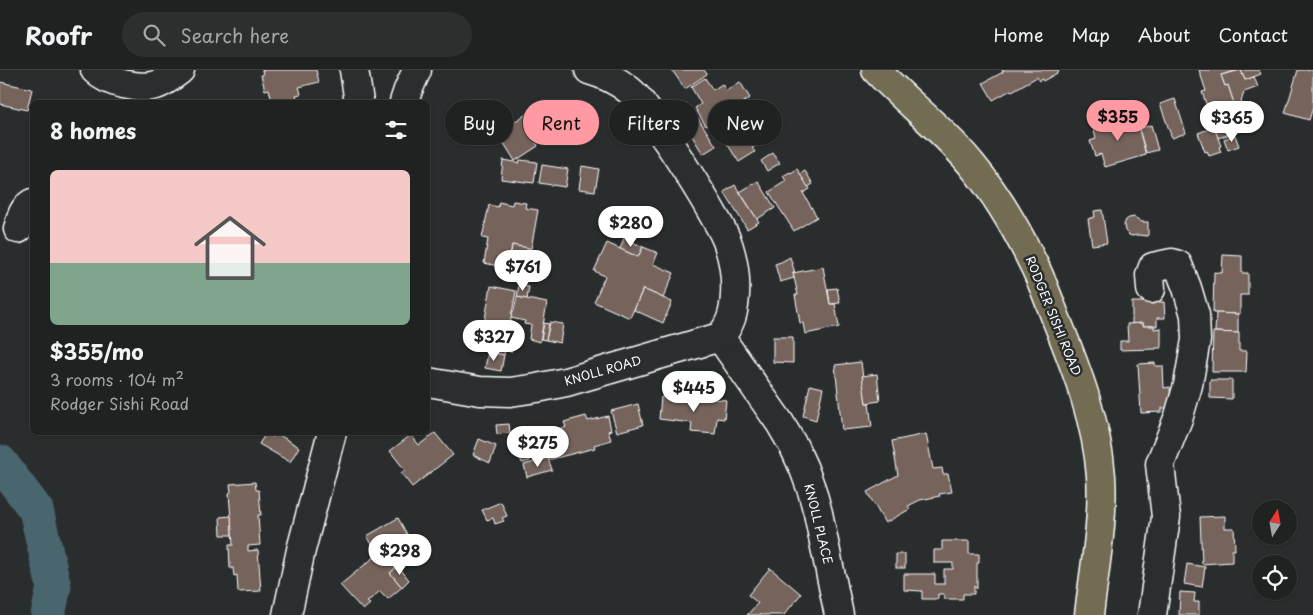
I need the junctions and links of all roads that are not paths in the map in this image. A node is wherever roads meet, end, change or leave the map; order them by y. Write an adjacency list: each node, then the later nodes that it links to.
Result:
1 (95, 70): 2 (street)
2 (180, 70)
3 (354, 70): 7 (street)
4 (417, 70): 8 (street)
5 (589, 70): 12 (street)
6 (876, 70): 17 (main road, RODGER SISHI ROAD)
7 (358, 100)
8 (405, 100)
9 (30, 205): 10 (street)
10 (18, 229)
11 (1151, 289): 18 (street)
12 (720, 337): 13 (street, KNOLL ROAD); 16 (street, KNOLL PLACE)
13 (430, 382)
14 (331, 435): 15 (street)
15 (287, 615)
16 (839, 615)
17 (1088, 615)
18 (1152, 615)

